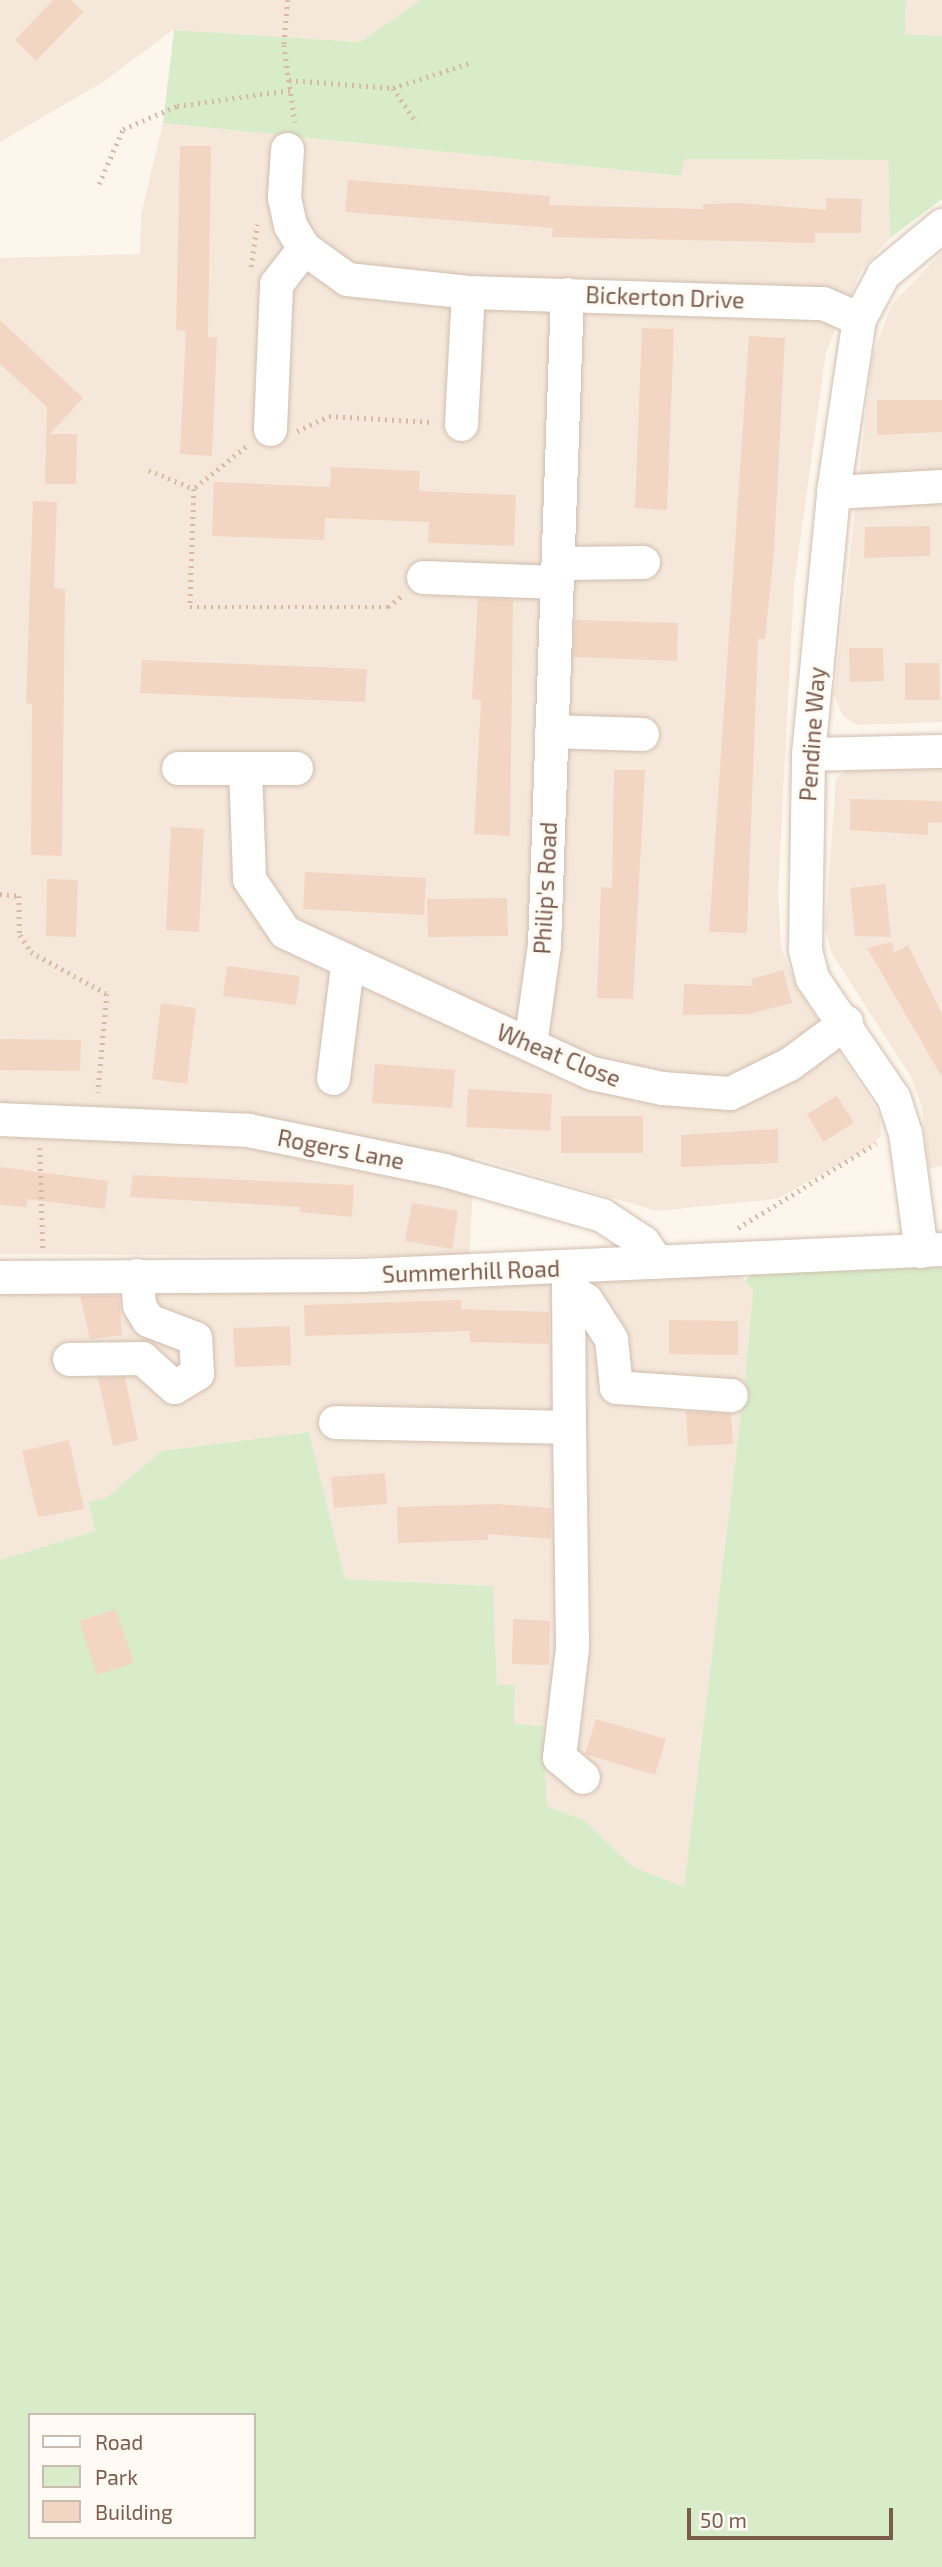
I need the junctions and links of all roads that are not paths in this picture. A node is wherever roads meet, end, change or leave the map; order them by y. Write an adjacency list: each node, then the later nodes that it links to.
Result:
1 (286, 149): 3 (street)
2 (942, 225): 6 (street, Pendine Way)
3 (304, 248): 4 (street, Bickerton Drive); 8 (street)
4 (468, 292): 5 (street, Bickerton Drive); 7 (street)
5 (567, 294): 6 (street, Bickerton Drive); 12 (street, Philip's Road)
6 (859, 319): 10 (street, Pendine Way)
7 (461, 424)
8 (270, 429)
9 (942, 486): 10 (street)
10 (833, 492): 17 (street, Pendine Way)
11 (643, 562): 12 (street)
12 (558, 573): 13 (street); 14 (street, Philip's Road)
13 (423, 577)
14 (551, 731): 15 (street); 23 (street, Philip's Road)
15 (642, 734)
16 (942, 751): 17 (street)
17 (808, 754): 22 (street, Pendine Way)
18 (178, 768): 19 (street)
19 (244, 768): 20 (street); 21 (street, Wheat Close)
20 (296, 768)
21 (347, 965): 23 (street, Wheat Close); 24 (street)
22 (846, 1023): 23 (street, Wheat Close); 26 (street, Pendine Way)
23 (530, 1044)
24 (333, 1078)
25 (0, 1119): 27 (street, Rogers Lane)
26 (931, 1250): 27 (street, Summerhill Road)
27 (657, 1262): 30 (street, Summerhill Road)
28 (136, 1275): 29 (street, Summerhill Road); 30 (street, Summerhill Road); 31 (street)
29 (0, 1277)
30 (568, 1278): 32 (street); 34 (street)
31 (69, 1359)
32 (731, 1395)
33 (335, 1423): 34 (street)
34 (569, 1427): 35 (street)
35 (583, 1777)

